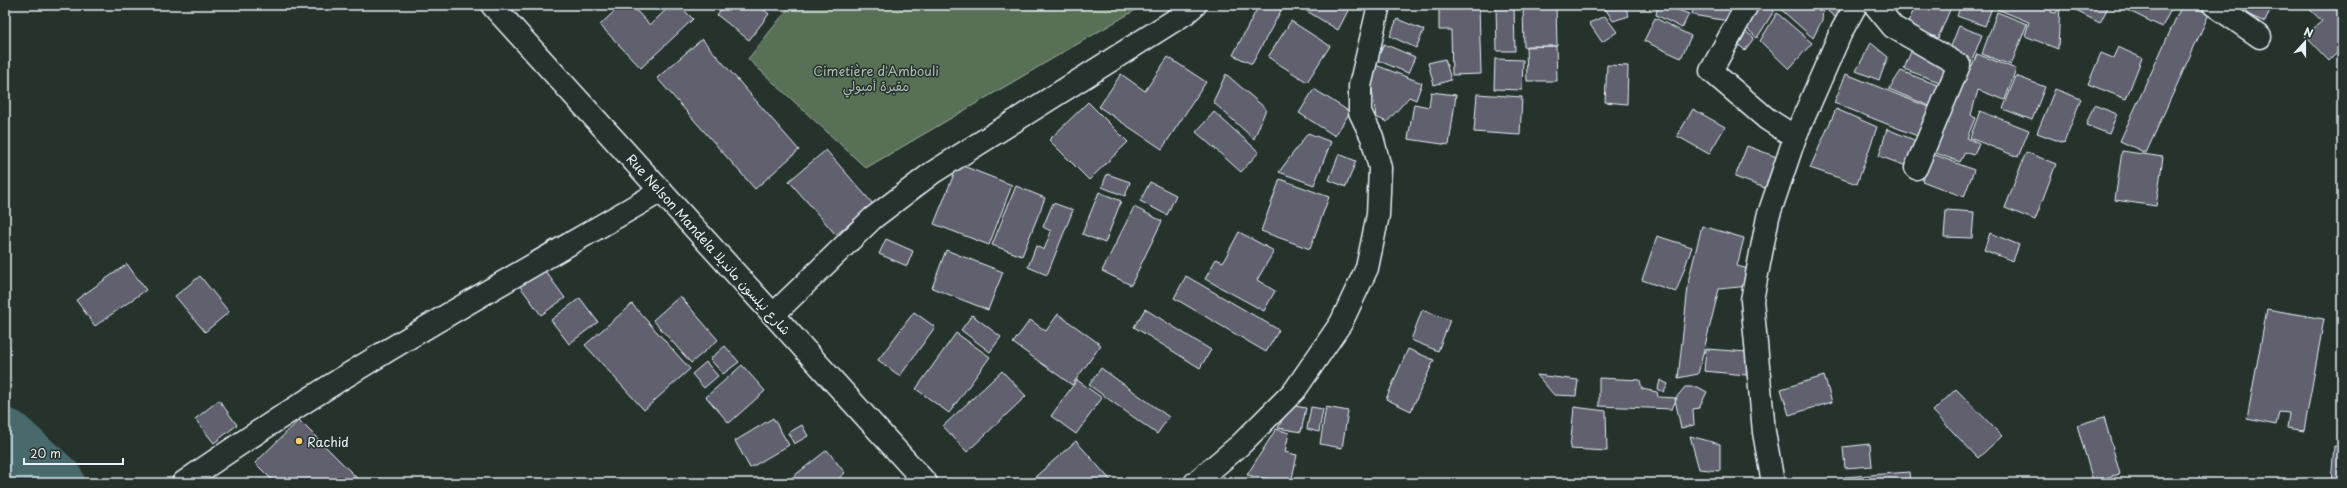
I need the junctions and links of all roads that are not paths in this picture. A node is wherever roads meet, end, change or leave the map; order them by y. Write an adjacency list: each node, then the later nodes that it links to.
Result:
1 (492, 5): 11 (street, Rue Nelson Mandela شارع نيلسون مانديلا)
2 (1195, 5): 12 (street)
3 (1379, 5): 15 (street)
4 (1747, 5): 9 (street)
5 (1856, 5): 9 (street)
6 (1875, 5): 10 (street)
7 (2214, 5): 8 (street)
8 (2260, 37)
9 (1795, 137): 16 (street)
10 (1916, 168)
11 (661, 191): 12 (street, Rue Nelson Mandela شارع نيلسون مانديلا); 13 (street)
12 (774, 314): 14 (street, Rue Nelson Mandela شارع نيلسون مانديلا)
13 (183, 483)
14 (926, 483)
15 (1195, 483)
16 (1773, 483)

